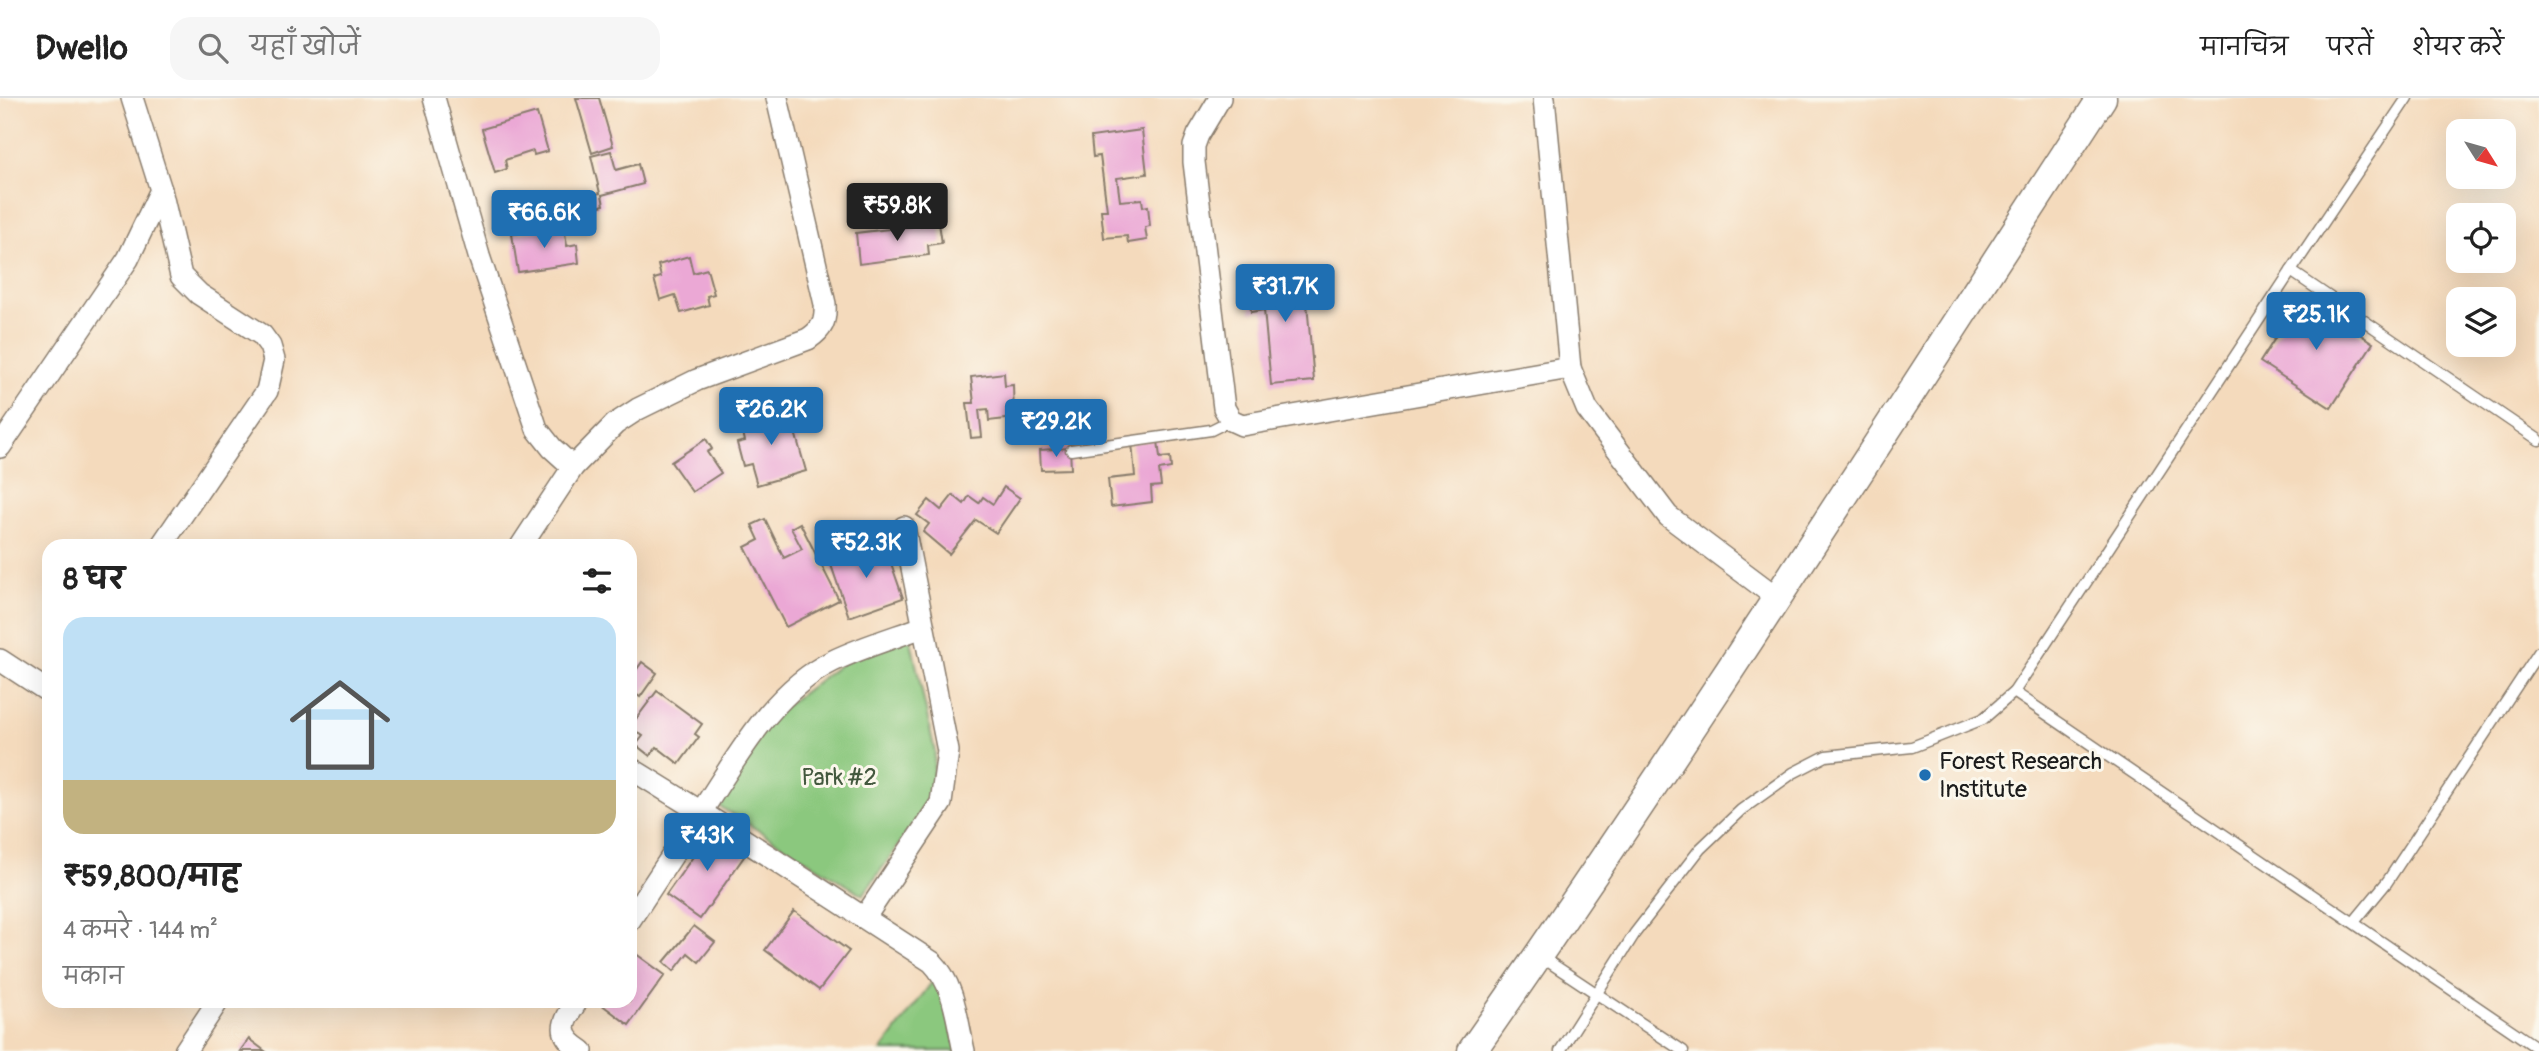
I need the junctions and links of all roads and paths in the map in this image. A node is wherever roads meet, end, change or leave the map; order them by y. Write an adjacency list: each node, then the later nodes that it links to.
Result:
1 (132, 98): 8 (street)
2 (434, 98): 15 (street)
3 (777, 98): 15 (street)
4 (1220, 98): 11 (street)
5 (1544, 98): 10 (street)
6 (2102, 98): 19 (main road)
7 (2407, 98): 9 (lane)
8 (161, 190): 13 (street); 17 (street)
9 (2291, 271): 12 (lane); 24 (lane)
10 (1570, 368): 11 (street); 19 (street)
11 (1231, 419): 14 (lane)
12 (2539, 440)
13 (0, 447)
14 (1072, 450)
15 (573, 467): 18 (street)
16 (904, 527): 20 (street)
17 (167, 539)
18 (526, 539)
19 (1776, 597): 30 (main road)
20 (923, 627): 26 (street); 28 (street)
21 (2539, 653): 29 (lane)
22 (0, 660): 23 (street)
23 (42, 687)
24 (2014, 692): 29 (lane); 31 (lane)
25 (637, 772): 26 (street)
26 (701, 812): 27 (street); 28 (street)
27 (637, 909)
28 (865, 917): 37 (street)
29 (2354, 922): 34 (lane)
30 (1539, 956): 31 (lane); 38 (main road)
31 (1598, 994): 39 (lane); 40 (lane)
32 (213, 1008): 35 (street)
33 (572, 1008): 36 (street)
34 (2539, 1049)
35 (185, 1051)
36 (582, 1051)
37 (964, 1051)
38 (1472, 1051)
39 (1560, 1051)
40 (1683, 1051)

